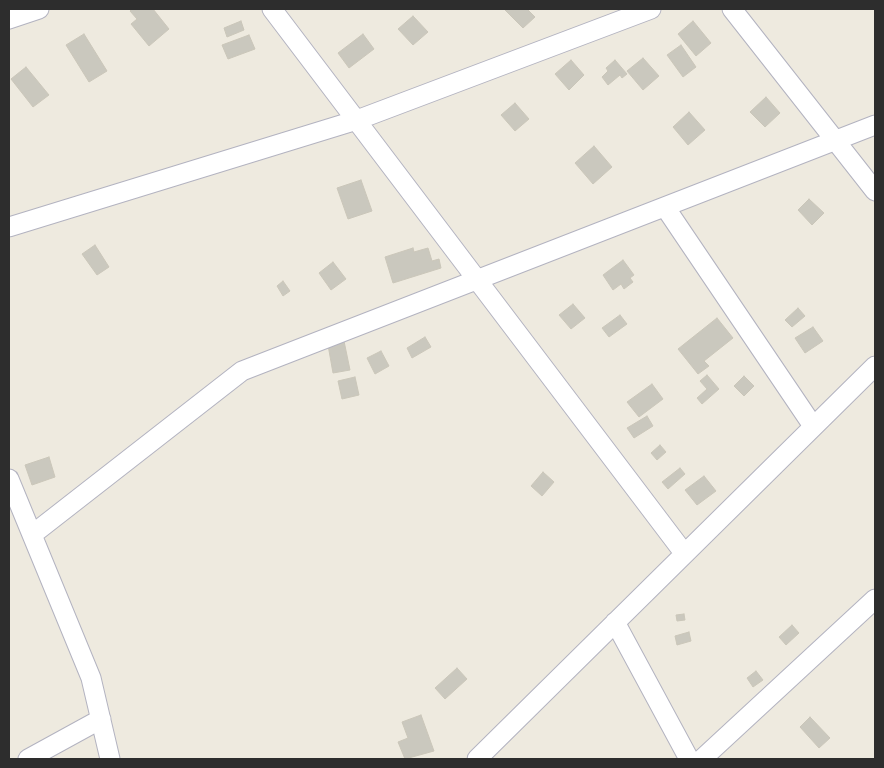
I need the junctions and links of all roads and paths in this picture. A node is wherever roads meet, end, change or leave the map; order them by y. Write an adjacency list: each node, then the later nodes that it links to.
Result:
1 (39, 9): 5 (street)
2 (272, 9): 6 (street)
3 (650, 9): 6 (street)
4 (732, 9): 8 (street)
5 (9, 19)
6 (357, 120): 11 (street); 12 (street)
7 (875, 124): 8 (street)
8 (836, 139): 9 (street); 10 (street)
9 (875, 191)
10 (665, 207): 12 (street); 14 (street)
11 (9, 227)
12 (477, 280): 16 (street); 17 (street)
13 (875, 366): 14 (street)
14 (813, 426): 17 (street)
15 (9, 479): 16 (street)
16 (33, 534): 20 (street)
17 (684, 553): 19 (street)
18 (875, 599): 25 (street)
19 (615, 622): 23 (street); 24 (street)
20 (101, 719): 21 (street); 22 (street)
21 (28, 759)
22 (110, 759)
23 (477, 759)
24 (689, 759)
25 (702, 759)

